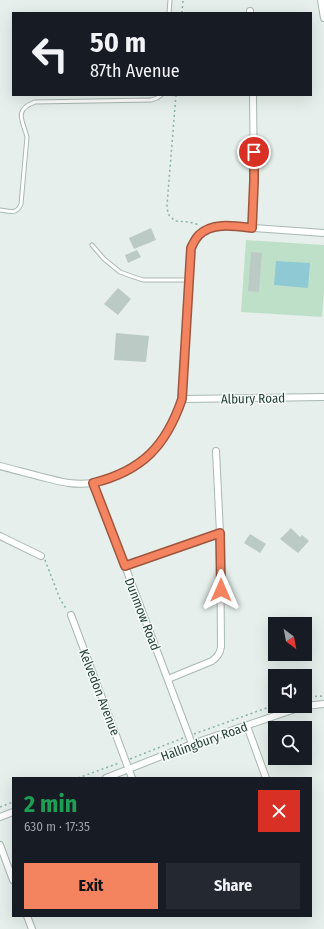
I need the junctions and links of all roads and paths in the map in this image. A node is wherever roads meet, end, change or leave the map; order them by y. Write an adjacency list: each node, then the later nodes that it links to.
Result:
1 (170, 0): 4 (lane)
2 (183, 0): 5 (path)
3 (321, 0): 6 (street)
4 (170, 12)
5 (182, 12)
6 (324, 18)
7 (160, 96): 10 (lane)
8 (176, 96): 12 (path)
9 (253, 96): 11 (street)
10 (0, 210)
11 (252, 228): 12 (street); 13 (street)
12 (206, 230): 15 (street)
13 (324, 233)
14 (92, 245): 15 (lane)
15 (189, 280): 17 (street)
16 (324, 397): 17 (street, Albury Road)
17 (182, 399): 20 (street)
18 (216, 451): 21 (street)
19 (0, 466): 20 (street)
20 (93, 483): 24 (street, Dunmow Road)
21 (220, 533): 24 (street); 26 (street)
22 (0, 536): 23 (street)
23 (41, 556): 25 (path)
24 (125, 566): 26 (street, Dunmow Road)
25 (71, 615): 36 (street, Kelvedon Avenue)
26 (168, 680): 34 (street, Dunmow Road)
27 (324, 696): 28 (path)
28 (312, 697)
29 (324, 704): 30 (street, Hallingbury Road)
30 (312, 705)
31 (268, 708): 34 (path)
32 (284, 713): 33 (street, Hallingbury Road)
33 (247, 726): 35 (street, Hallingbury Road); 41 (street)
34 (189, 736): 35 (street, Dunmow Road); 36 (path)
35 (192, 744): 37 (street, Hallingbury Road)
36 (125, 761): 37 (street, Kelvedon Avenue); 38 (path)
37 (129, 769): 39 (street, Hallingbury Road); 40 (street, Kelvedon Avenue)
38 (81, 777)
39 (109, 777)
40 (132, 777)
41 (266, 777)
42 (12, 802): 43 (path)
43 (0, 807)
44 (12, 812): 45 (street)
45 (0, 817)
46 (0, 845): 47 (street)
47 (12, 877)
48 (27, 917): 49 (street)
49 (32, 929)

